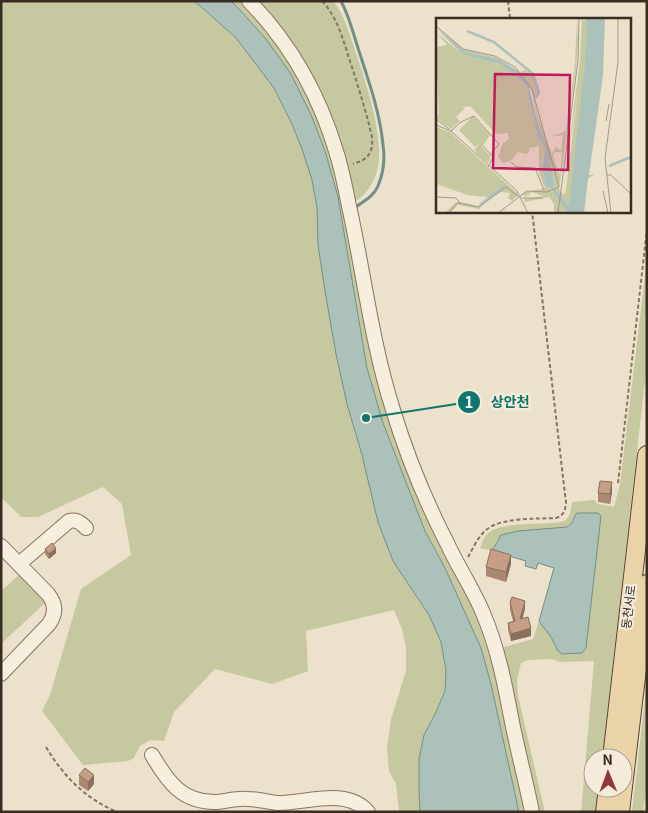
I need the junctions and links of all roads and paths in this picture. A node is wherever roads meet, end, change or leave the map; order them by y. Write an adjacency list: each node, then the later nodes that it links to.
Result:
1 (249, 1): 5 (street)
2 (322, 1): 5 (path)
3 (508, 1): 4 (path)
4 (510, 18)
5 (340, 167): 13 (street)
6 (532, 212): 13 (path)
7 (647, 229): 9 (path)
8 (647, 455): 17 (main road, 동천서로)
9 (618, 483)
10 (86, 528): 12 (street)
11 (1, 546): 12 (street)
12 (19, 564): 15 (street)
13 (461, 570): 22 (street)
14 (647, 584): 24 (main road, 동천서로)
15 (1, 674)
16 (46, 747): 20 (path)
17 (613, 748)
18 (152, 755): 21 (street)
19 (607, 798): 23 (main road)
20 (117, 812)
21 (368, 812)
22 (532, 812)
23 (606, 812)
24 (620, 812)

